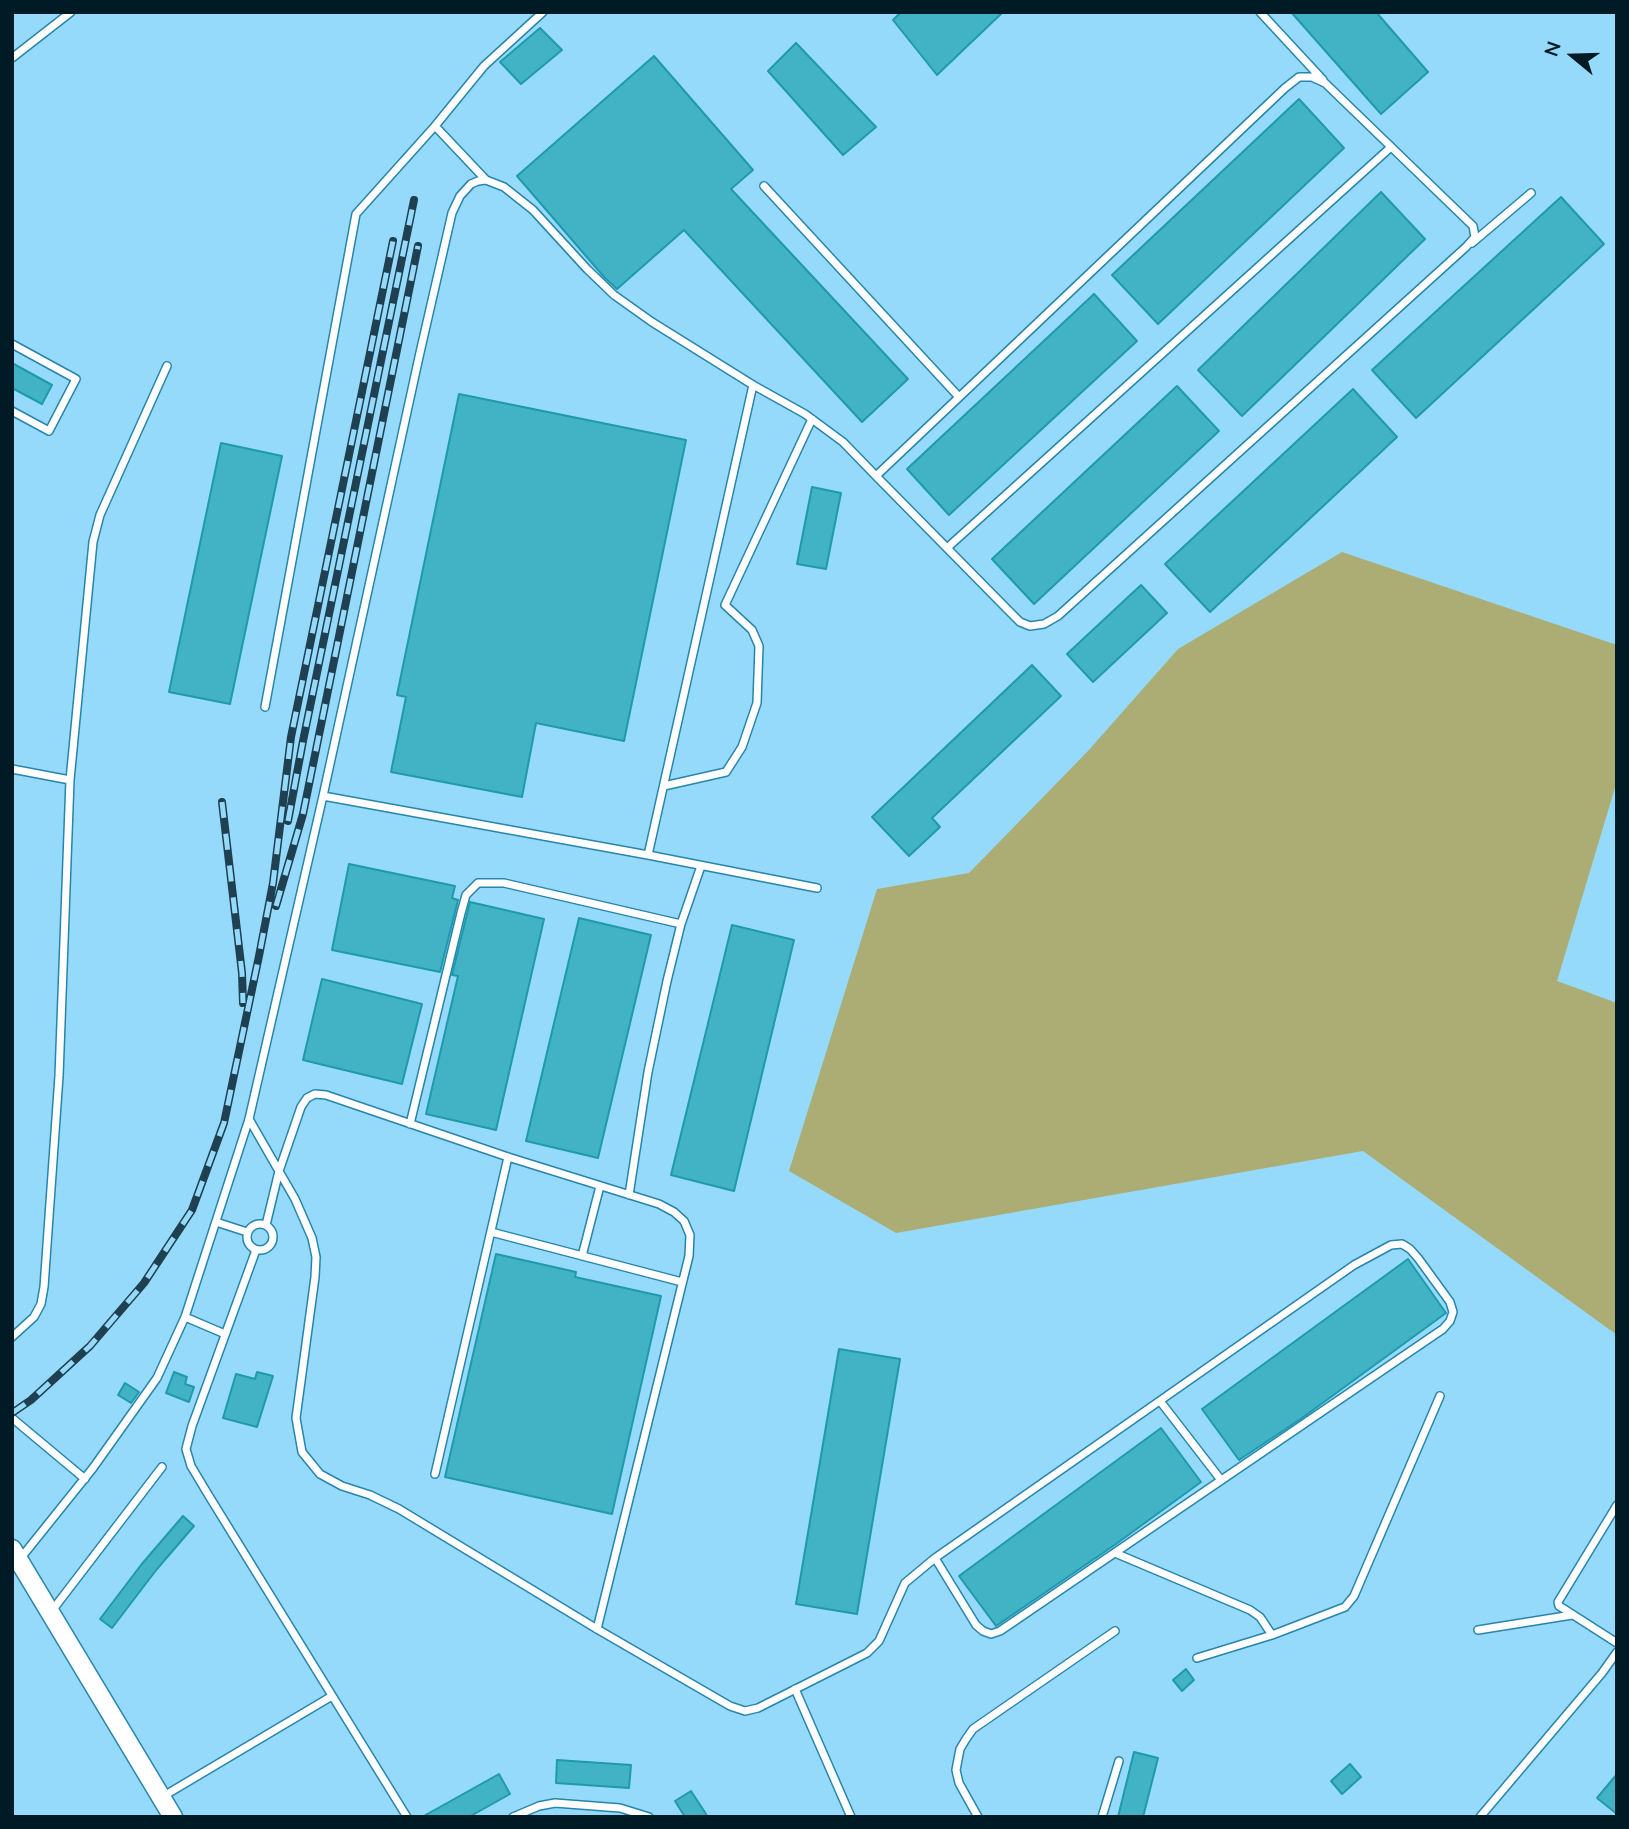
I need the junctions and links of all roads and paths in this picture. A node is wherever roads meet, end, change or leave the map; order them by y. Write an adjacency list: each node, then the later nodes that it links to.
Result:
1 (71, 12): 4 (lane)
2 (543, 12): 6 (lane)
3 (1260, 12): 5 (lane)
4 (12, 58)
5 (1325, 83): 7 (lane); 15 (lane)
6 (435, 126): 8 (lane); 20 (lane)
7 (1391, 146): 11 (lane); 19 (lane)
8 (486, 180): 14 (lane); 24 (lane)
9 (764, 186): 15 (lane)
10 (1531, 193): 11 (lane)
11 (1466, 247): 19 (lane)
12 (12, 344): 16 (lane)
13 (167, 366): 22 (lane)
14 (754, 385): 17 (lane); 23 (lane)
15 (959, 397): 18 (lane)
16 (12, 411)
17 (812, 419): 18 (lane); 23 (lane)
18 (876, 476): 19 (lane)
19 (947, 548)
20 (265, 706)
21 (12, 769): 22 (lane)
22 (70, 780): 44 (lane)
23 (664, 786): 25 (lane)
24 (323, 796): 25 (lane); 29 (lane)
25 (648, 855): 26 (lane)
26 (701, 866): 27 (lane); 28 (lane)
27 (817, 888)
28 (681, 924): 30 (lane); 34 (lane)
29 (249, 1119): 32 (lane); 35 (lane)
30 (410, 1124): 31 (lane); 32 (lane)
31 (508, 1157): 33 (lane); 38 (lane)
32 (279, 1171): 36 (lane); 58 (lane)
33 (600, 1186): 34 (lane); 40 (lane)
34 (629, 1195): 41 (lane)
35 (216, 1222): 37 (lane); 42 (lane)
36 (266, 1225): 37 (lane); 39 (lane)
37 (247, 1232): 39 (lane)
38 (491, 1232): 40 (lane); 49 (lane)
39 (256, 1250): 43 (lane)
40 (582, 1256): 41 (lane)
41 (682, 1282): 58 (lane)
42 (185, 1317): 43 (lane); 50 (lane)
43 (225, 1334): 66 (lane)
44 (12, 1336)
45 (1440, 1396): 61 (lane)
46 (1160, 1401): 51 (lane); 51 (lane); 55 (lane)
47 (12, 1418): 50 (lane)
48 (162, 1466): 56 (lane)
49 (435, 1474)
50 (85, 1479): 54 (lane)
51 (1221, 1480): 53 (lane)
52 (1617, 1505): 57 (lane)
53 (1115, 1553): 55 (lane); 61 (lane)
54 (16, 1555): 56 (street)
55 (935, 1558): 65 (lane)
56 (50, 1612): 68 (street)
57 (1573, 1615): 59 (lane); 62 (lane)
58 (597, 1629): 65 (lane)
59 (1478, 1630)
60 (1115, 1631): 74 (lane)
61 (1272, 1635): 64 (lane)
62 (1617, 1643)
63 (1617, 1652): 76 (lane)
64 (1197, 1658)
65 (795, 1689): 73 (lane)
66 (331, 1696): 68 (lane); 70 (lane)
67 (1119, 1761): 75 (lane)
68 (161, 1798): 69 (street)
69 (173, 1817)
70 (407, 1817)
71 (513, 1817): 72 (lane)
72 (649, 1817)
73 (850, 1817)
74 (978, 1817)
75 (1102, 1817)
76 (1480, 1817)

